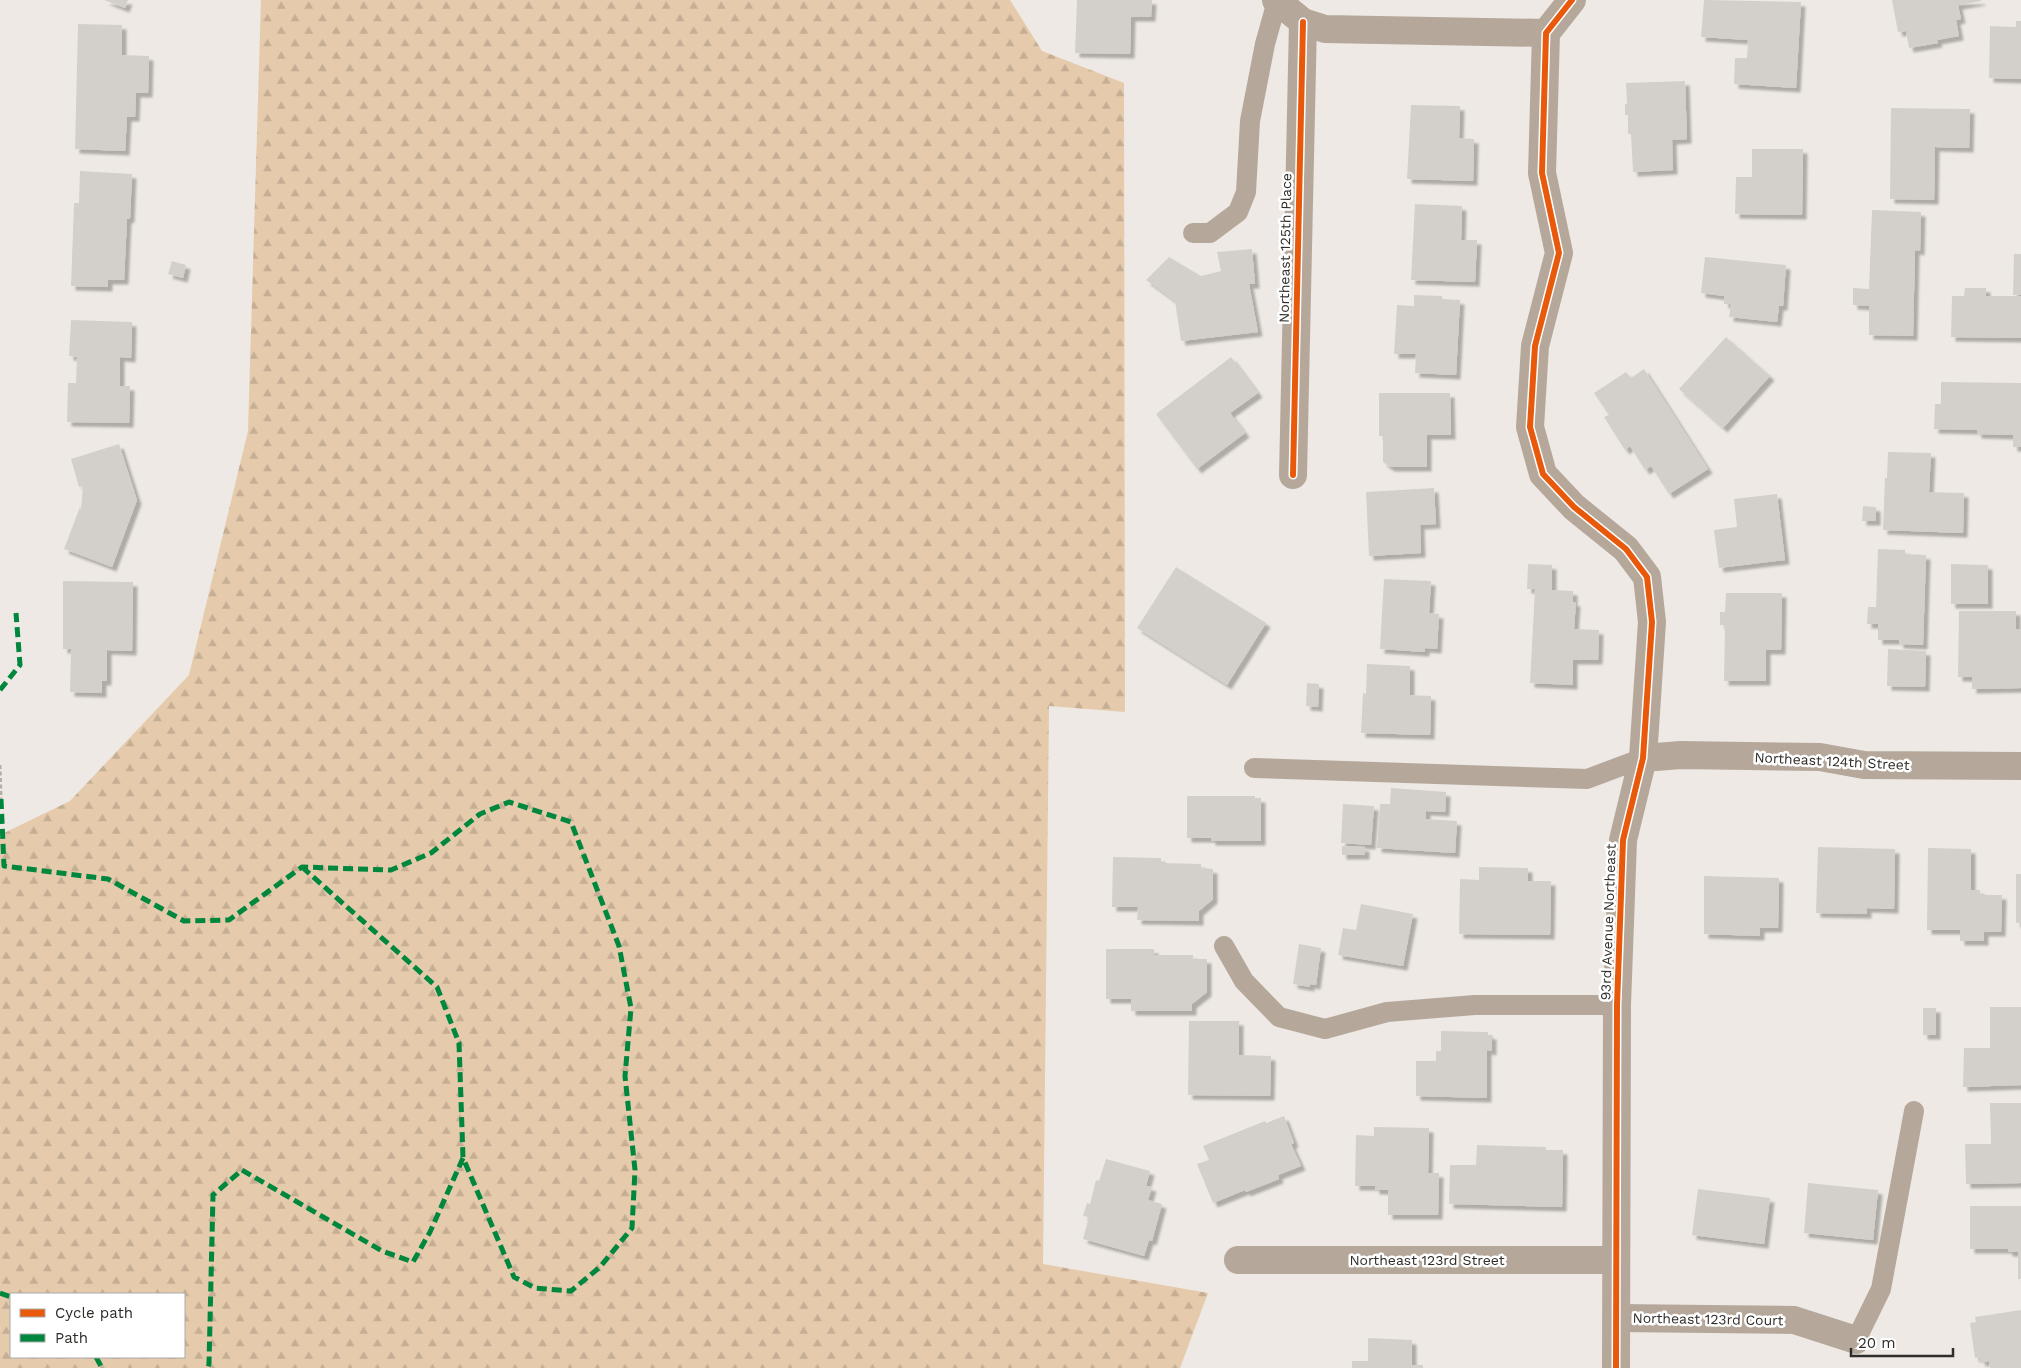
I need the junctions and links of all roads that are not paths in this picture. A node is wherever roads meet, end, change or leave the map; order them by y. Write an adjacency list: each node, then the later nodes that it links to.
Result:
1 (1277, 0): 3 (street); 5 (lane)
2 (1572, 0): 4 (street)
3 (1303, 22): 4 (street); 6 (street, Northeast 125th Place)
4 (1546, 33): 7 (street, 93rd Avenue Northeast)
5 (1194, 233)
6 (1292, 475)
7 (1642, 758): 8 (street, Northeast 124th Street); 9 (lane); 11 (street, 93rd Avenue Northeast)
8 (2021, 766)
9 (1254, 768)
10 (1224, 946): 11 (lane)
11 (1617, 1005): 14 (street, 93rd Avenue Northeast)
12 (1914, 1111): 16 (lane)
13 (1238, 1260): 14 (street, Northeast 123rd Street)
14 (1615, 1260): 15 (street, 93rd Avenue Northeast)
15 (1617, 1318): 16 (street, Northeast 123rd Court); 17 (street, 93rd Avenue Northeast)
16 (1856, 1340)
17 (1616, 1368)

